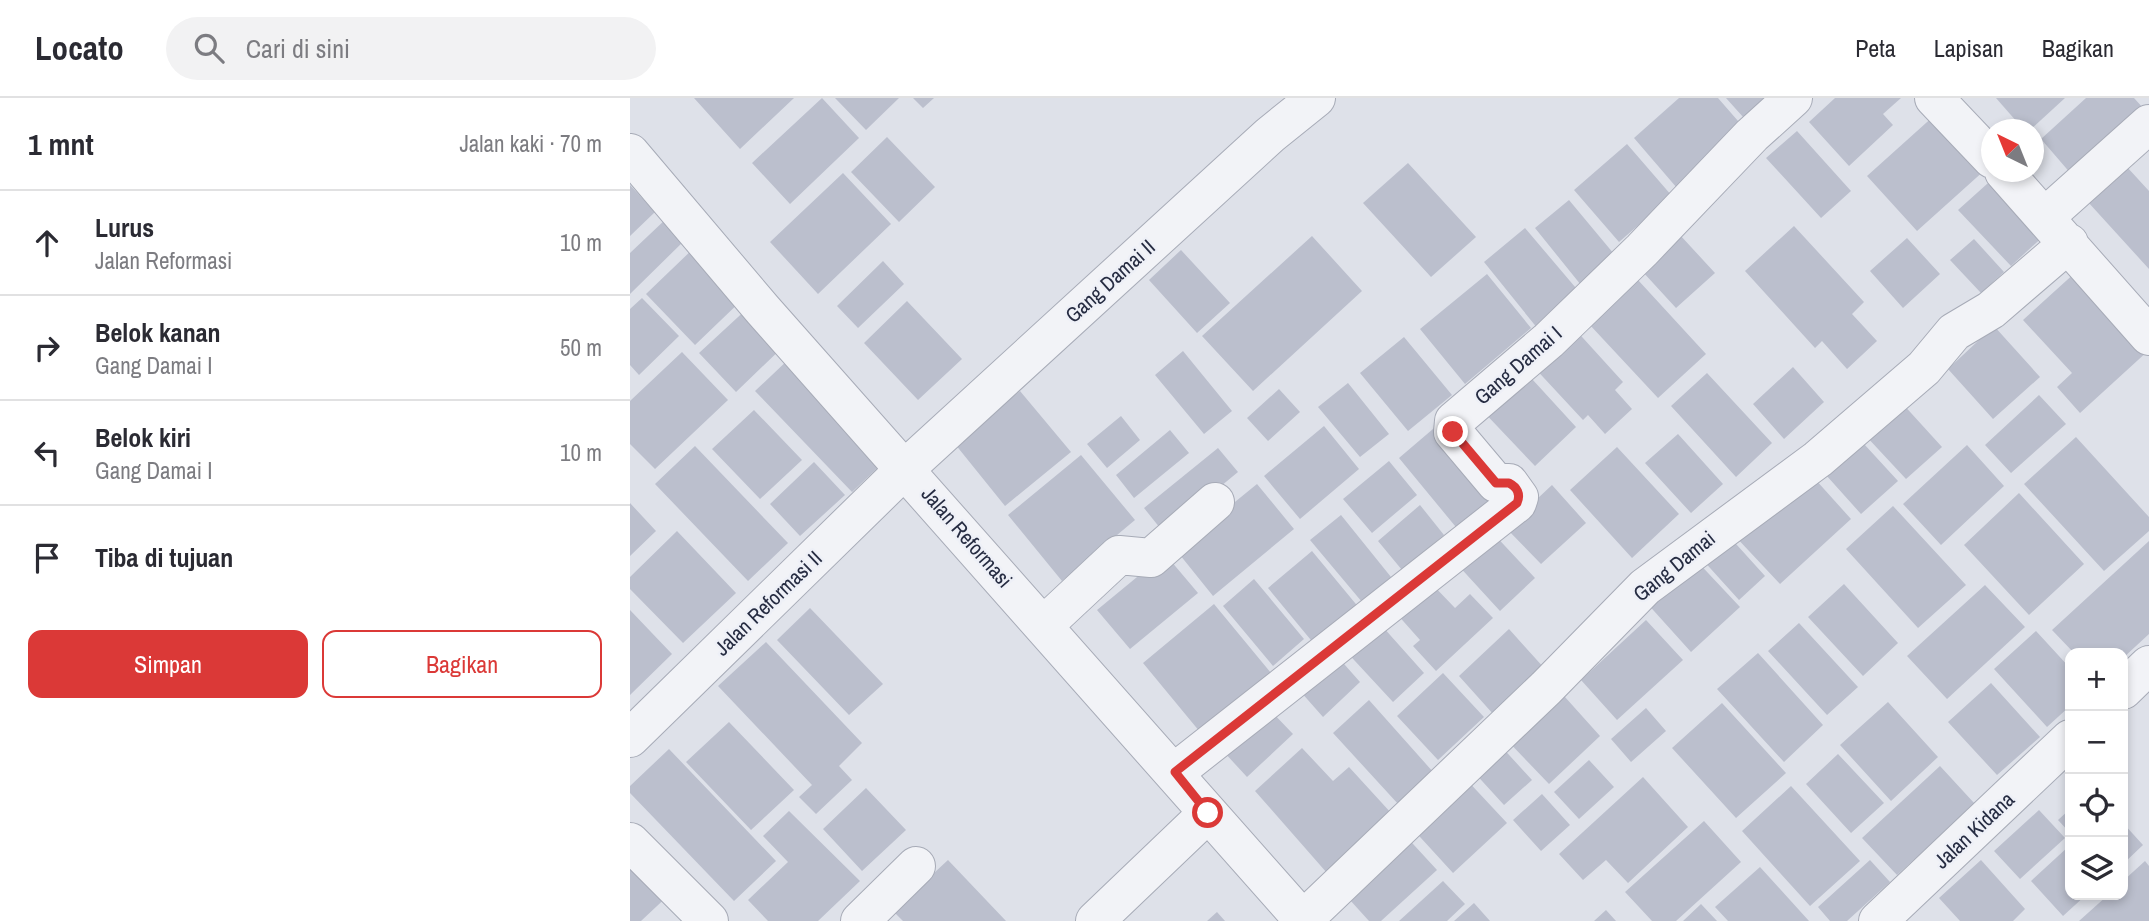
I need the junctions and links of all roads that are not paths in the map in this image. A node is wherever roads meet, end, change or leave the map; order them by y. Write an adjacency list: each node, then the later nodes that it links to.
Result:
1 (1316, 98): 10 (street, Gang Damai II)
2 (1793, 98): 17 (street, Gang Damai I)
3 (1934, 98): 5 (street)
4 (2149, 124): 8 (street, Gang Damai)
5 (1981, 147)
6 (630, 153): 10 (street, Jalan Reformasi)
7 (2013, 182): 8 (street)
8 (2058, 230): 9 (street); 21 (street, Gang Damai)
9 (2149, 336)
10 (906, 468): 12 (street, Jalan Reformasi); 15 (street, Jalan Reformasi II)
11 (1215, 502): 12 (street)
12 (1044, 625): 17 (street, Jalan Reformasi)
13 (2149, 665): 14 (street)
14 (2128, 685)
15 (630, 738)
16 (2065, 744): 25 (street, Jalan Kidana)
17 (1175, 772): 18 (street, Jalan Reformasi)
18 (1208, 813): 21 (street, Jalan Reformasi); 24 (street)
19 (630, 842): 22 (street)
20 (916, 866): 23 (street)
21 (1304, 920)
22 (709, 921)
23 (860, 921)
24 (1095, 921)
25 (1878, 921)

